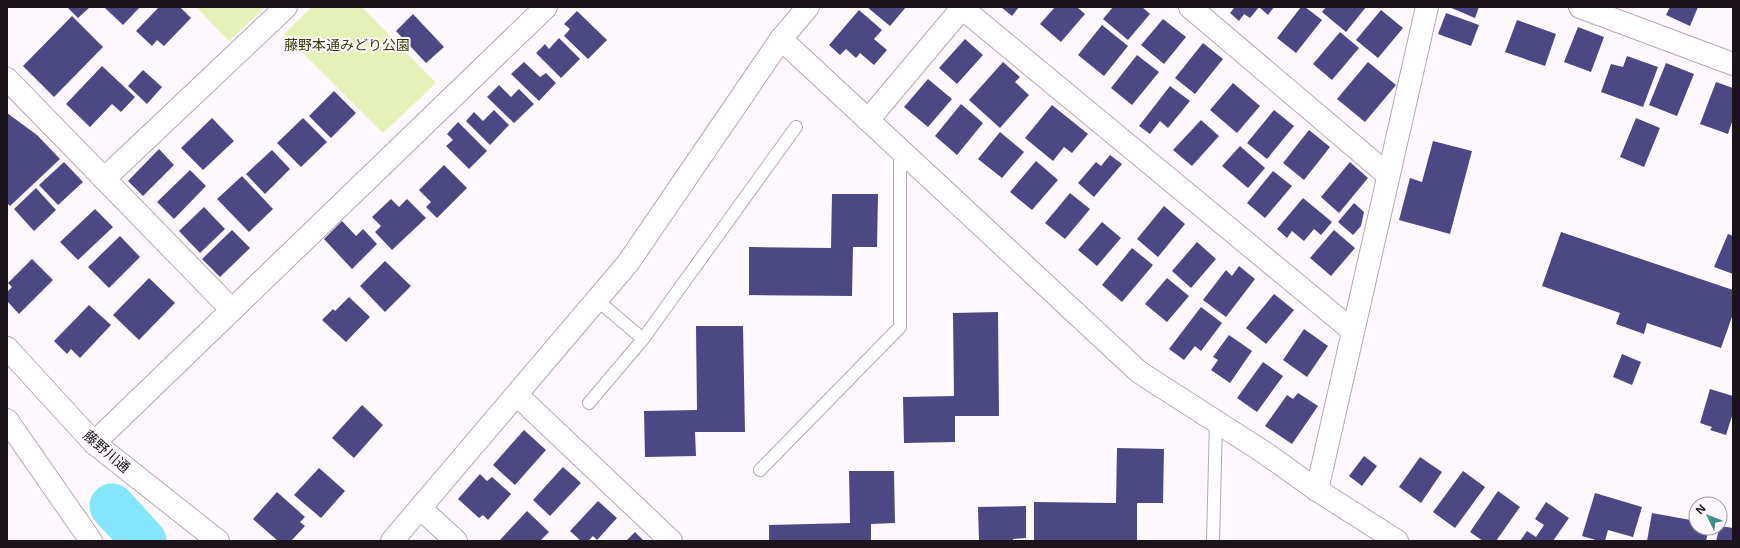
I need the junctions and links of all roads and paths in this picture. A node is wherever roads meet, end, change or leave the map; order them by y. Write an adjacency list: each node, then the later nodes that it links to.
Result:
1 (286, 7): 15 (street)
2 (546, 7): 17 (street)
3 (808, 7): 8 (street)
4 (1190, 7): 14 (street)
5 (1580, 7): 9 (street)
6 (963, 8): 11 (street); 18 (street)
7 (1422, 10): 14 (street)
8 (781, 39): 11 (street); 16 (street)
9 (1733, 64)
10 (7, 79): 15 (street)
11 (868, 120): 13 (street)
12 (796, 127): 19 (lane)
13 (900, 151): 24 (street); 26 (lane)
14 (1388, 175): 18 (street)
15 (104, 179): 17 (street)
16 (597, 300): 19 (lane); 21 (street)
17 (232, 310): 25 (street)
18 (1353, 331): 27 (street)
19 (643, 339): 22 (lane)
20 (7, 348): 25 (street, 藤野川通)
21 (517, 395): 28 (street); 33 (street)
22 (590, 403)
23 (7, 420): 29 (street)
24 (1216, 422): 27 (street); 34 (lane)
25 (94, 443): 30 (street, 藤野川通)
26 (760, 470)
27 (1317, 490): 35 (street)
28 (420, 508): 31 (street); 32 (street)
29 (91, 541)
30 (218, 541)
31 (392, 541)
32 (456, 541)
33 (671, 541)
34 (1213, 541)
35 (1397, 541)

